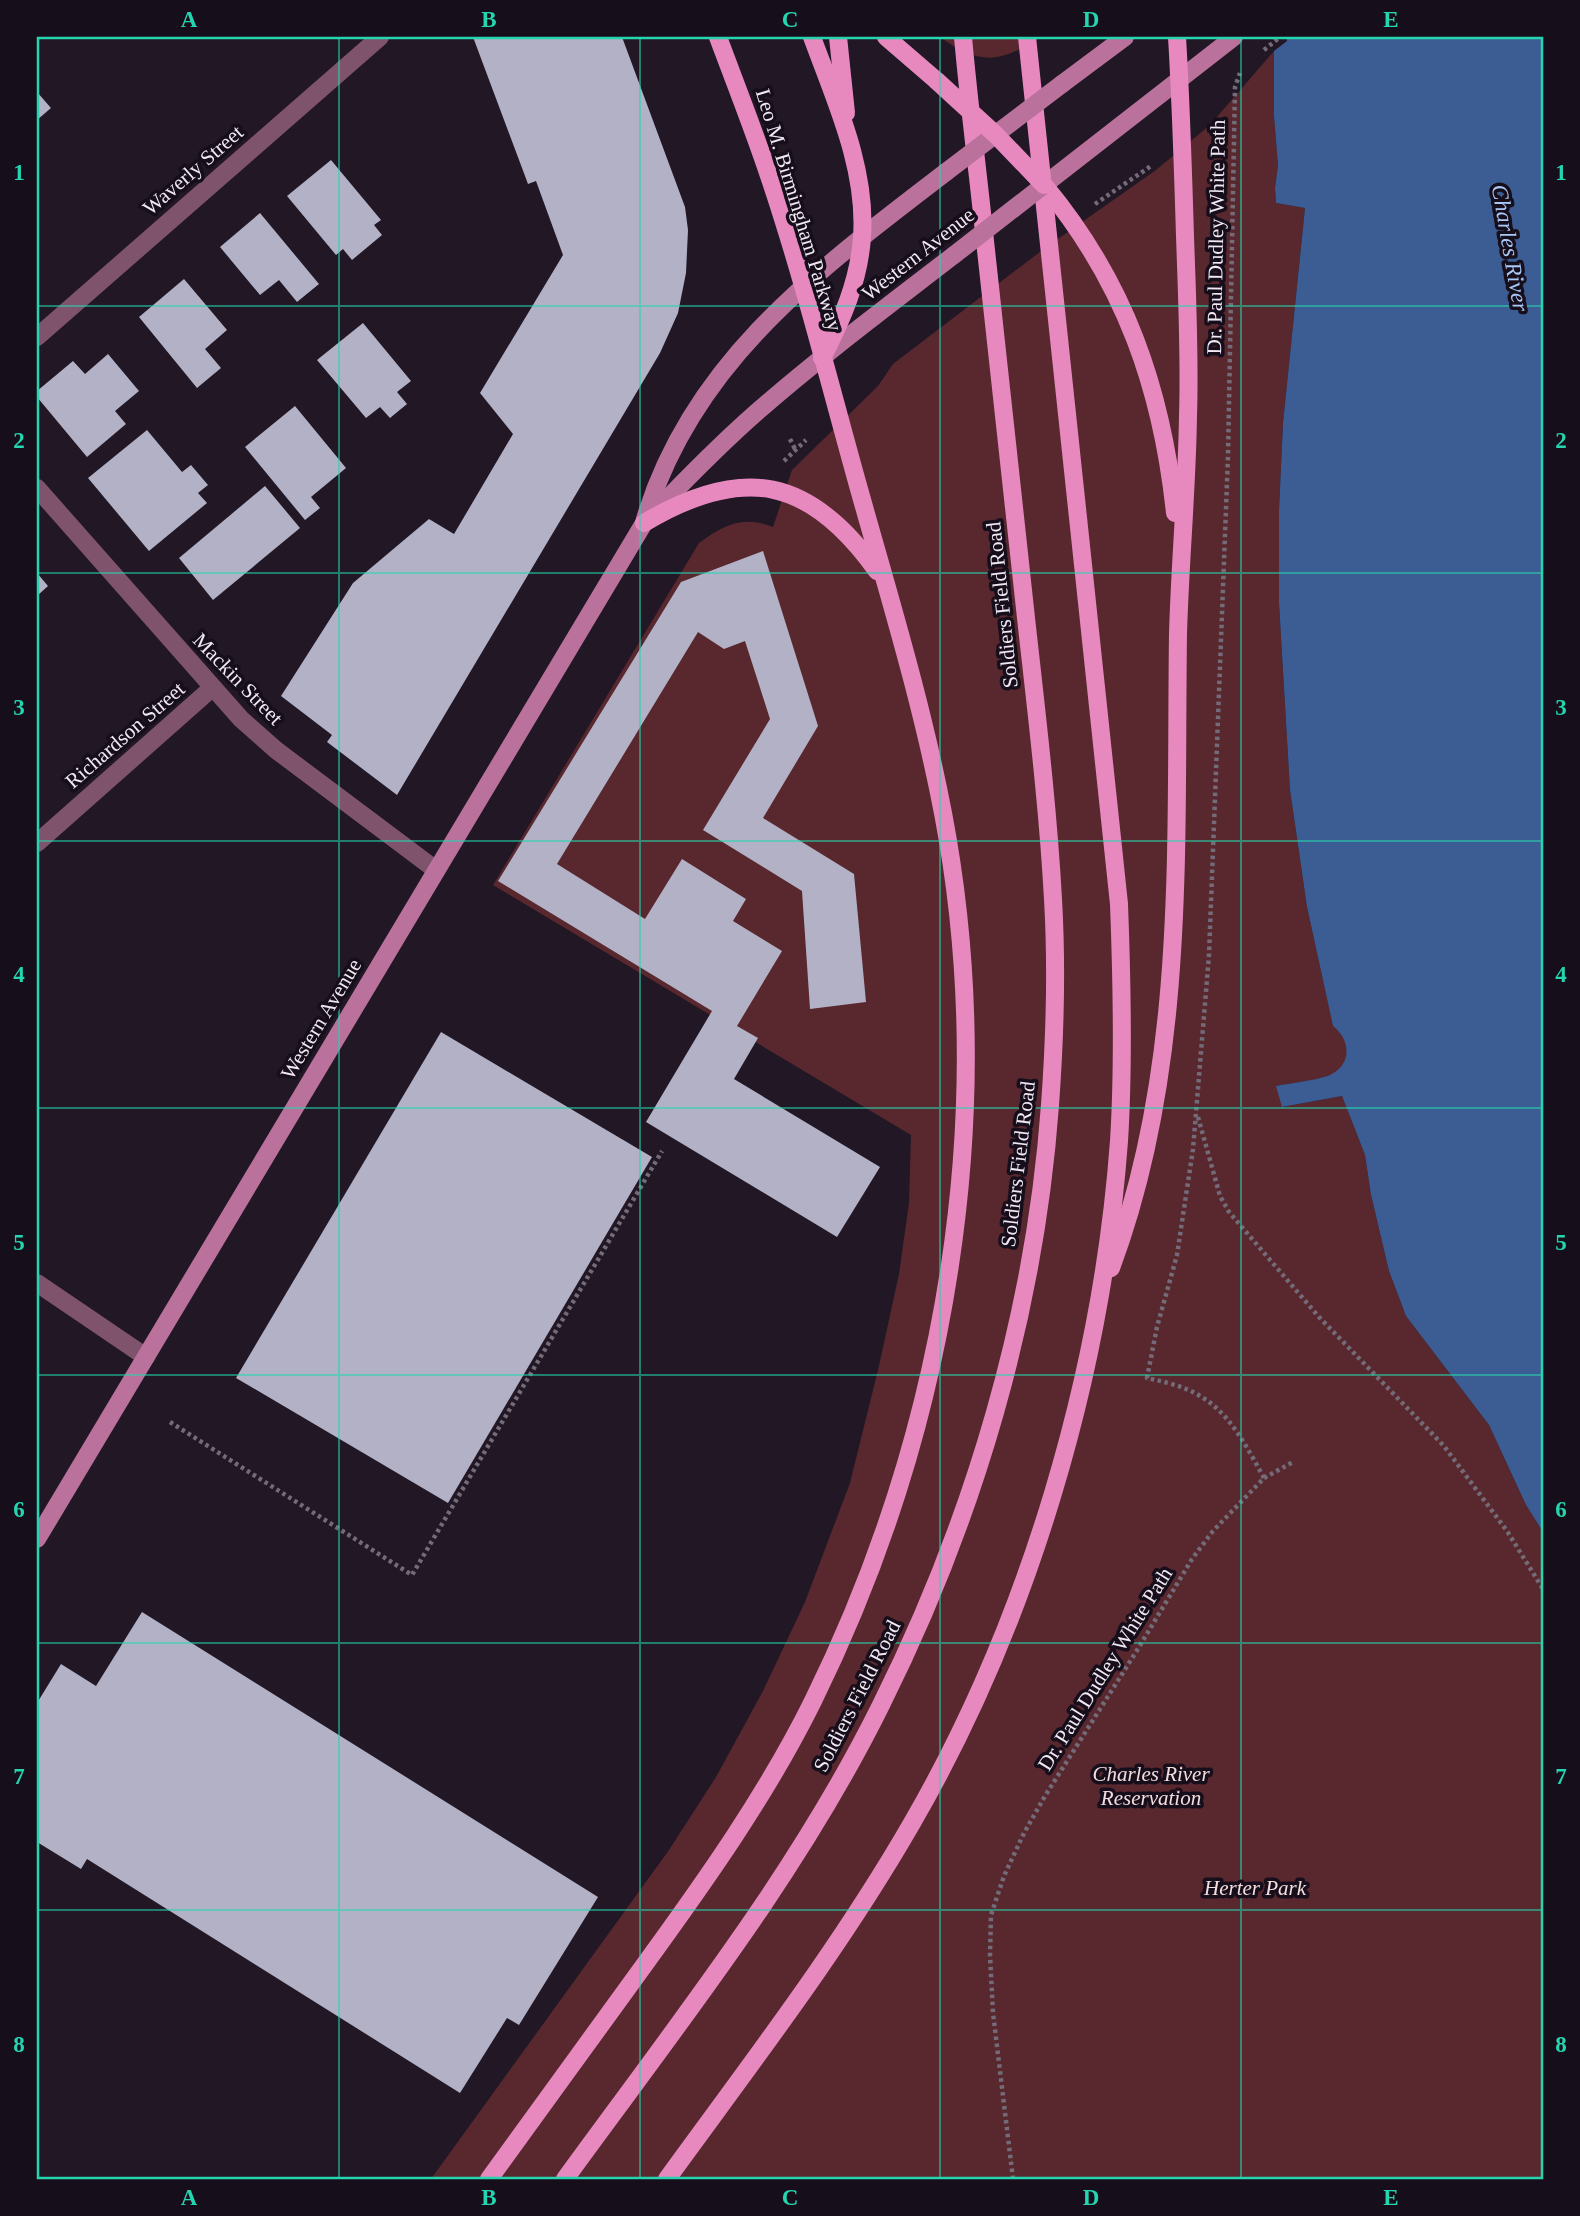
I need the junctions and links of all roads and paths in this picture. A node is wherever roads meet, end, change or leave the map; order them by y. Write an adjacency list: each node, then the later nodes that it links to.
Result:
1 (380, 37): 22 (street, Waverly Street)
2 (718, 37): 21 (main road, Leo M. Birmingham Parkway)
3 (812, 37): 16 (main road, Leo M. Birmingham Parkway)
4 (838, 37): 16 (main road)
5 (886, 37): 15 (main road, bridge)
6 (963, 37): 48 (main road, Soldiers Field Road)
7 (1027, 37): 40 (main road)
8 (1125, 37): 15 (main road, Western Avenue, bridge)
9 (1177, 37): 14 (main road)
10 (1234, 37): 14 (main road, Western Avenue)
11 (1280, 37): 12 (path)
12 (1259, 54)
13 (1245, 67): 27 (path, Dr. Paul Dudley White Path)
14 (1180, 79): 18 (main road, Western Avenue); 32 (main road)
15 (996, 135): 18 (main road, bridge); 20 (main road, Western Avenue, bridge)
16 (848, 137): 20 (main road, Leo M. Birmingham Parkway)
17 (1152, 165): 19 (path)
18 (1044, 185): 19 (main road); 23 (main road, Western Avenue, bridge)
19 (1082, 218): 32 (main road)
20 (862, 237): 21 (main road, Western Avenue); 23 (main road, Leo M. Birmingham Parkway)
21 (802, 286): 23 (main road, Leo M. Birmingham Parkway); 30 (main road, Western Avenue)
22 (37, 337)
23 (822, 358): 30 (main road, Western Avenue); 31 (main road)
24 (790, 439): 26 (path)
25 (806, 440): 26 (path)
26 (795, 449): 28 (path)
27 (1228, 456)
28 (780, 473)
29 (37, 488): 33 (street, Mackin Street)
30 (643, 523): 31 (main road); 35 (main road, Western Avenue)
31 (884, 580): 47 (main road)
32 (1179, 590): 40 (main road)
33 (212, 688): 34 (street, Richardson Street); 35 (street, Mackin Street)
34 (37, 843)
35 (436, 870): 41 (main road, Western Avenue)
36 (1196, 1113): 46 (path)
37 (662, 1151): 42 (path)
38 (1177, 1255): 44 (path)
39 (37, 1283): 41 (street)
40 (1099, 1300): 49 (main road)
41 (146, 1357): 45 (main road, Western Avenue)
42 (170, 1422)
43 (1293, 1462): 44 (path, Dr. Paul Dudley White Path)
44 (1264, 1478): 50 (path, Dr. Paul Dudley White Path)
45 (37, 1539)
46 (1543, 1589)
47 (489, 2179)
48 (565, 2179)
49 (667, 2179)
50 (1013, 2179)

